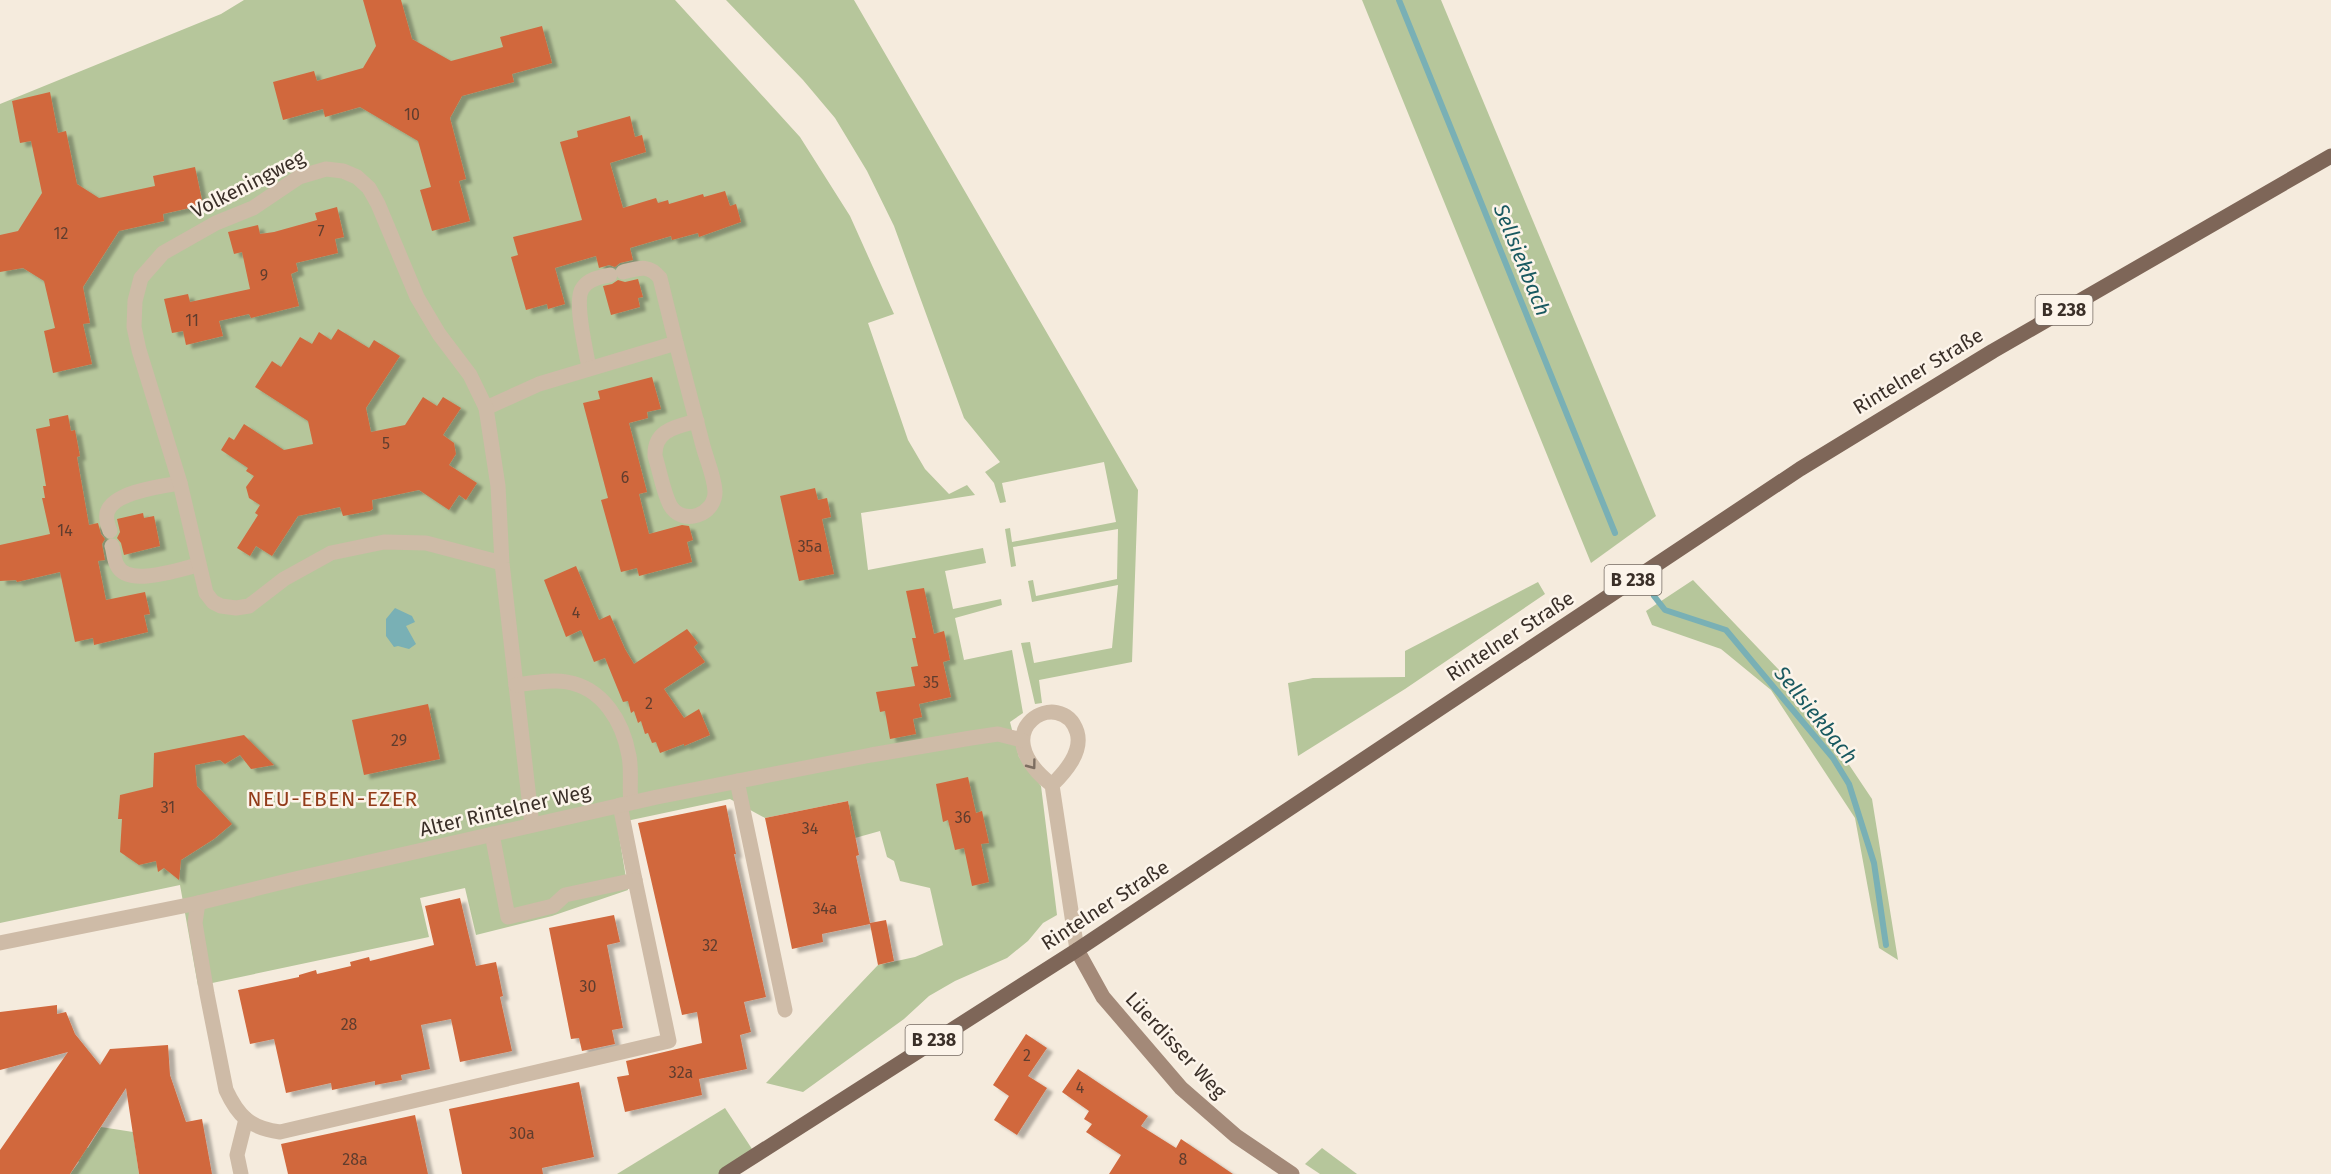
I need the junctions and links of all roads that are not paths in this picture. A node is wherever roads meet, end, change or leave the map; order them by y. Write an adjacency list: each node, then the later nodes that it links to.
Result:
1 (2331, 156): 19 (main road, Rintelner Straße / B 238)
2 (676, 343): 3 (street); 3 (street); 5 (street)
3 (589, 368): 4 (street)
4 (486, 408): 6 (street, Volkeningweg); 7 (street, Volkeningweg)
5 (697, 421): 5 (street)
6 (180, 483): 8 (street, Volkeningweg); 8 (street)
7 (502, 563): 8 (street, Volkeningweg); 9 (street, Volkeningweg)
8 (198, 565)
9 (516, 686): 13 (street); 14 (street, Volkeningweg)
10 (1022, 740): 11 (street, Alter Rintelner Weg); 12 (street, one-way to 12); 12 (street)
11 (737, 781): 13 (street, Alter Rintelner Weg); 20 (street)
12 (1052, 784): 19 (street)
13 (626, 804): 14 (street, Alter Rintelner Weg); 16 (street)
14 (532, 825): 15 (street, Alter Rintelner Weg)
15 (492, 834): 16 (street); 17 (street, Alter Rintelner Weg)
16 (635, 880): 21 (street)
17 (198, 903): 18 (street, Alter Rintelner Weg); 21 (street)
18 (0, 943)
19 (1077, 950): 23 (main road, Rintelner Straße / B 238); 24 (main road, Lüerdisser Weg)
20 (785, 1010)
21 (246, 1119): 22 (street)
22 (241, 1174)
23 (726, 1174)
24 (1292, 1174)

